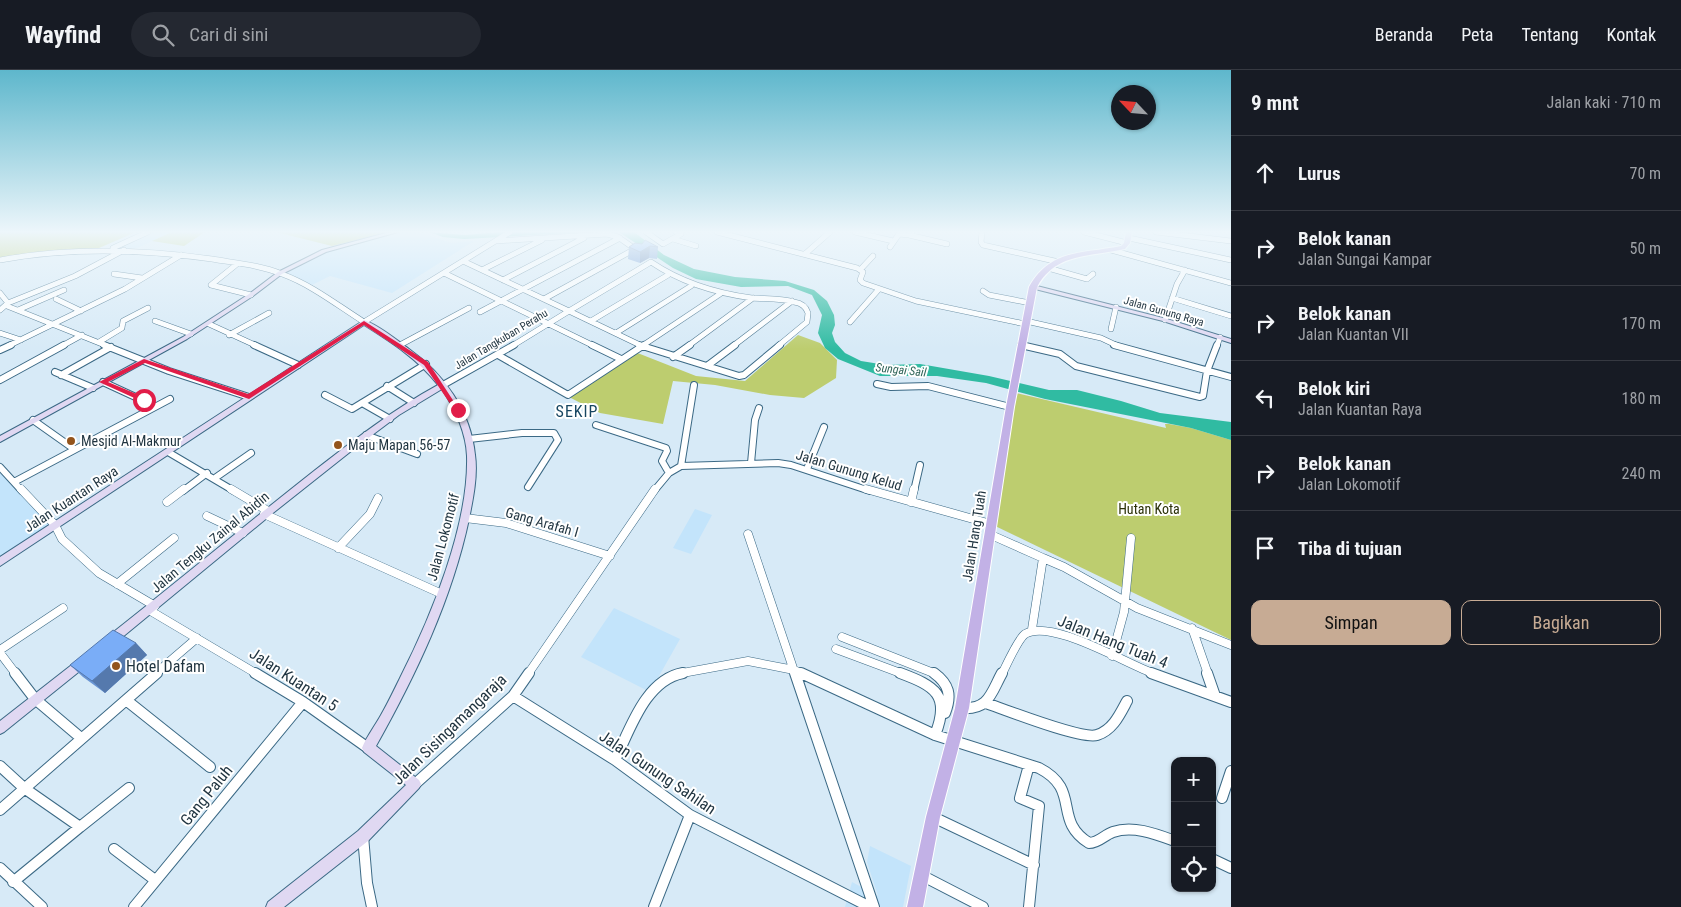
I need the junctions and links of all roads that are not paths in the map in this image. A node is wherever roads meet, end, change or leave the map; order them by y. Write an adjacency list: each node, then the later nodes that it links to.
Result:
1 (84, 271): 42 (street)
2 (153, 271): 23 (street)
3 (228, 271): 34 (street)
4 (271, 271): 18 (street, Jalan Lokomotif)
5 (284, 271): 18 (street)
6 (447, 271): 19 (street, Jalan Kuantan Raya)
7 (484, 271): 24 (street)
8 (520, 271): 24 (street)
9 (558, 271): 28 (street)
10 (597, 271): 38 (street)
11 (636, 271): 49 (street, Jalan Tangkuban Perahu)
12 (663, 271): 22 (street, Jalan Tangkuban Perahu)
13 (861, 271): 29 (street)
14 (1045, 271): 27 (main road, Jalan Hang Tuah)
15 (1059, 271): 21 (street)
16 (1185, 271): 36 (street)
17 (1189, 271): 25 (street)
18 (280, 273): 34 (street); 56 (street, Jalan Lokomotif)
19 (444, 273): 39 (street); 56 (street, Jalan Kuantan Raya)
20 (114, 274): 23 (street)
21 (1094, 274)
22 (668, 275): 26 (street); 54 (street)
23 (142, 278): 48 (street)
24 (503, 280): 28 (street)
25 (1231, 283)
26 (691, 286): 33 (street); 63 (street)
27 (1033, 287): 41 (main road, Jalan Hang Tuah); 43 (street, Jalan Gunung Raya)
28 (524, 289): 38 (street); 39 (street)
29 (878, 289): 57 (street); 59 (street)
30 (64, 290): 47 (street)
31 (983, 291): 41 (street)
32 (0, 293): 42 (street)
33 (720, 294): 35 (street); 74 (street)
34 (251, 295): 61 (street)
35 (753, 298): 40 (street); 78 (street)
36 (1172, 298): 52 (street); 53 (street)
37 (56, 299): 48 (street)
38 (544, 299): 49 (street)
39 (502, 301): 50 (street); 58 (street)
40 (792, 301): 83 (street); 83 (street)
41 (1030, 303): 59 (main road, Jalan Hang Tuah)
42 (8, 304): 46 (street); 47 (street)
43 (1116, 307): 53 (street, Jalan Gunung Raya); 62 (street)
44 (148, 308): 71 (street)
45 (470, 308): 72 (street)
46 (0, 310)
47 (18, 310): 60 (street)
48 (81, 310): 60 (street)
49 (569, 310): 54 (street); 58 (street, Jalan Tangkuban Perahu)
50 (480, 312)
51 (269, 313): 67 (street)
52 (1231, 316)
53 (1165, 320): 68 (street, Jalan Gunung Raya)
54 (591, 321): 63 (street)
55 (155, 322): 65 (street)
56 (364, 322): 72 (street, Jalan Lokomotif); 82 (street, Jalan Kuantan Raya)
57 (850, 322)
58 (548, 323): 77 (street, Jalan Tangkuban Perahu); 79 (street)
59 (1025, 323): 73 (main road, Jalan Hang Tuah); 84 (street)
60 (53, 324): 66 (street); 69 (street)
61 (209, 324): 65 (street); 67 (street)
62 (1110, 329)
63 (616, 333): 74 (street)
64 (0, 334): 69 (street)
65 (192, 334): 80 (street)
66 (82, 335): 71 (street); 88 (street)
67 (230, 335): 82 (street)
68 (1220, 337): 70 (street, Jalan Gunung Raya); 84 (street)
69 (21, 340): 76 (street)
70 (1231, 341)
71 (99, 342): 75 (street)
72 (400, 345): 81 (street, Jalan Lokomotif)
73 (1021, 345): 84 (street); 98 (main road, Jalan Hang Tuah)
74 (642, 346): 78 (street); 79 (street)
75 (111, 348): 80 (street); 86 (street)
76 (0, 350)
77 (498, 355): 79 (street); 91 (street, Jalan Tangkuban Perahu)
78 (673, 357): 83 (street)
79 (621, 359)
80 (144, 361): 89 (street); 96 (street)
81 (426, 364): 91 (street, Jalan Lokomotif); 92 (street)
82 (298, 365): 96 (street, Jalan Kuantan Raya)
83 (707, 366)
84 (1207, 371): 87 (street)
85 (54, 372): 86 (street)
86 (61, 375): 94 (street)
87 (1231, 378)
88 (0, 380)
89 (103, 382): 94 (street); 101 (street)
90 (876, 384): 98 (street)
91 (443, 385): 100 (street, Jalan Tengku Zainal Abidin); 109 (street, Jalan Lokomotif)
92 (387, 386): 99 (street); 100 (street)
93 (694, 386): 116 (street)
94 (93, 388): 104 (street)
95 (325, 395): 99 (street)
96 (249, 397): 111 (street, Jalan Kuantan Raya)
97 (170, 399): 101 (street)
98 (1011, 402): 131 (main road, Jalan Hang Tuah)
99 (362, 403): 103 (street)
100 (414, 403): 103 (street, Jalan Tengku Zainal Abidin)
101 (156, 406): 110 (street)
102 (759, 408): 114 (street)
103 (390, 419): 107 (street, Jalan Tengku Zainal Abidin)
104 (33, 420): 108 (street); 110 (street)
105 (596, 425): 120 (street)
106 (824, 428): 118 (street)
107 (366, 435): 113 (street); 127 (street, Jalan Tengku Zainal Abidin)
108 (0, 439)
109 (469, 439): 123 (street); 129 (street, Jalan Lokomotif)
110 (74, 450): 122 (street)
111 (168, 452): 119 (street); 130 (street, Jalan Kuantan Raya)
112 (251, 453): 121 (street)
113 (417, 454)
114 (751, 463): 116 (street, Jalan Gunung Kelud); 118 (street, Jalan Gunung Kelud)
115 (920, 465): 126 (street)
116 (681, 466): 120 (street, Jalan Gunung Kelud)
117 (0, 467): 122 (street, Jalan Kuantan 5)
118 (807, 469): 126 (street, Jalan Gunung Kelud)
119 (207, 473): 121 (street); 125 (street)
120 (669, 473): 137 (street, Jalan Sisingamangaraja)
121 (215, 478): 127 (street)
122 (14, 482): 130 (street, Jalan Kuantan 5)
123 (528, 487)
124 (378, 498): 136 (street)
125 (167, 502)
126 (911, 502): 131 (street, Jalan Gunung Kelud)
127 (266, 513): 132 (street, Jalan Tengku Zainal Abidin); 136 (street)
128 (207, 516): 132 (street)
129 (465, 518): 137 (street, Gang Arafah I); 141 (street, Jalan Lokomotif)
130 (55, 525): 139 (street, Jalan Kuantan Raya); 140 (street, Jalan Kuantan 5)
131 (990, 529): 138 (street, Jalan Gunung Kelud); 164 (main road, Jalan Hang Tuah)
132 (243, 533): 144 (street, Jalan Tengku Zainal Abidin)
133 (748, 534): 155 (street)
134 (174, 538): 140 (street)
135 (1131, 538): 142 (street)
136 (338, 548): 141 (street)
137 (610, 556): 156 (street, Jalan Sisingamangaraja)
138 (1043, 558): 142 (street, Jalan Gunung Kelud); 146 (street)
139 (0, 562)
140 (117, 584): 144 (street, Jalan Kuantan 5)
141 (442, 594): 170 (street, Jalan Lokomotif)
142 (1127, 603): 145 (street, Jalan Gunung Kelud); 153 (street)
143 (63, 608): 152 (street)
144 (152, 608): 148 (street, Jalan Kuantan 5); 150 (street, Jalan Tengku Zainal Abidin)
145 (1192, 628): 149 (street, Jalan Gunung Kelud); 157 (street)
146 (1032, 630): 153 (street, Jalan Hang Tuah 4); 163 (street)
147 (842, 637): 165 (street)
148 (197, 638): 159 (street); 161 (street, Jalan Kuantan 5)
149 (1231, 645)
150 (104, 646)
151 (836, 649): 165 (street)
152 (0, 651): 158 (street)
153 (1112, 656): 157 (street, Jalan Hang Tuah 4)
154 (88, 658): 158 (street)
155 (794, 670): 167 (street); 171 (street); 200 (street)
156 (512, 696): 171 (street, Jalan Gunung Sahilan); 176 (street, Jalan Sisingamangaraja)
157 (1215, 696): 162 (street, Jalan Hang Tuah 4)
158 (35, 699): 166 (street); 168 (street)
159 (126, 700): 168 (street); 174 (street)
160 (1127, 701): 163 (street)
161 (303, 702): 170 (street, Jalan Kuantan 5); 192 (street, Gang Paluh)
162 (1231, 702)
163 (986, 703): 164 (street)
164 (962, 708): 169 (main road, Jalan Hang Tuah)
165 (941, 720): 167 (street)
166 (0, 728)
167 (935, 735): 169 (street)
168 (81, 738): 177 (street)
169 (954, 742): 172 (street); 182 (main road, Jalan Hang Tuah)
170 (368, 748): 176 (street, Jalan Kuantan 5)
171 (615, 760): 181 (street, Jalan Gunung Sahilan)
172 (1029, 765): 185 (street); 188 (street)
173 (0, 766): 177 (street)
174 (210, 768)
175 (1231, 771): 179 (street)
176 (415, 784): 184 (street, Jalan Sisingamangaraja)
177 (24, 788): 180 (street); 183 (street)
178 (129, 788): 183 (street)
179 (1222, 798)
180 (0, 810)
181 (690, 815): 198 (street); 199 (street, Jalan Gunung Sahilan)
182 (933, 817): 188 (street); 191 (main road, Jalan Hang Tuah)
183 (80, 827): 193 (street)
184 (363, 836): 196 (street, Jalan Sisingamangaraja); 197 (street)
185 (1171, 840)
186 (114, 849): 192 (street)
187 (1216, 860): 190 (street)
188 (1034, 865): 203 (street)
189 (0, 868): 193 (street)
190 (1231, 868)
191 (921, 875): 201 (main road, Jalan Hang Tuah); 202 (street)
192 (156, 880): 195 (street, Gang Paluh)
193 (12, 882): 194 (street)
194 (42, 907)
195 (134, 907)
196 (273, 907)
197 (372, 907)
198 (654, 907)
199 (870, 907)
200 (874, 907)
201 (915, 907)
202 (983, 907)
203 (1029, 907)

